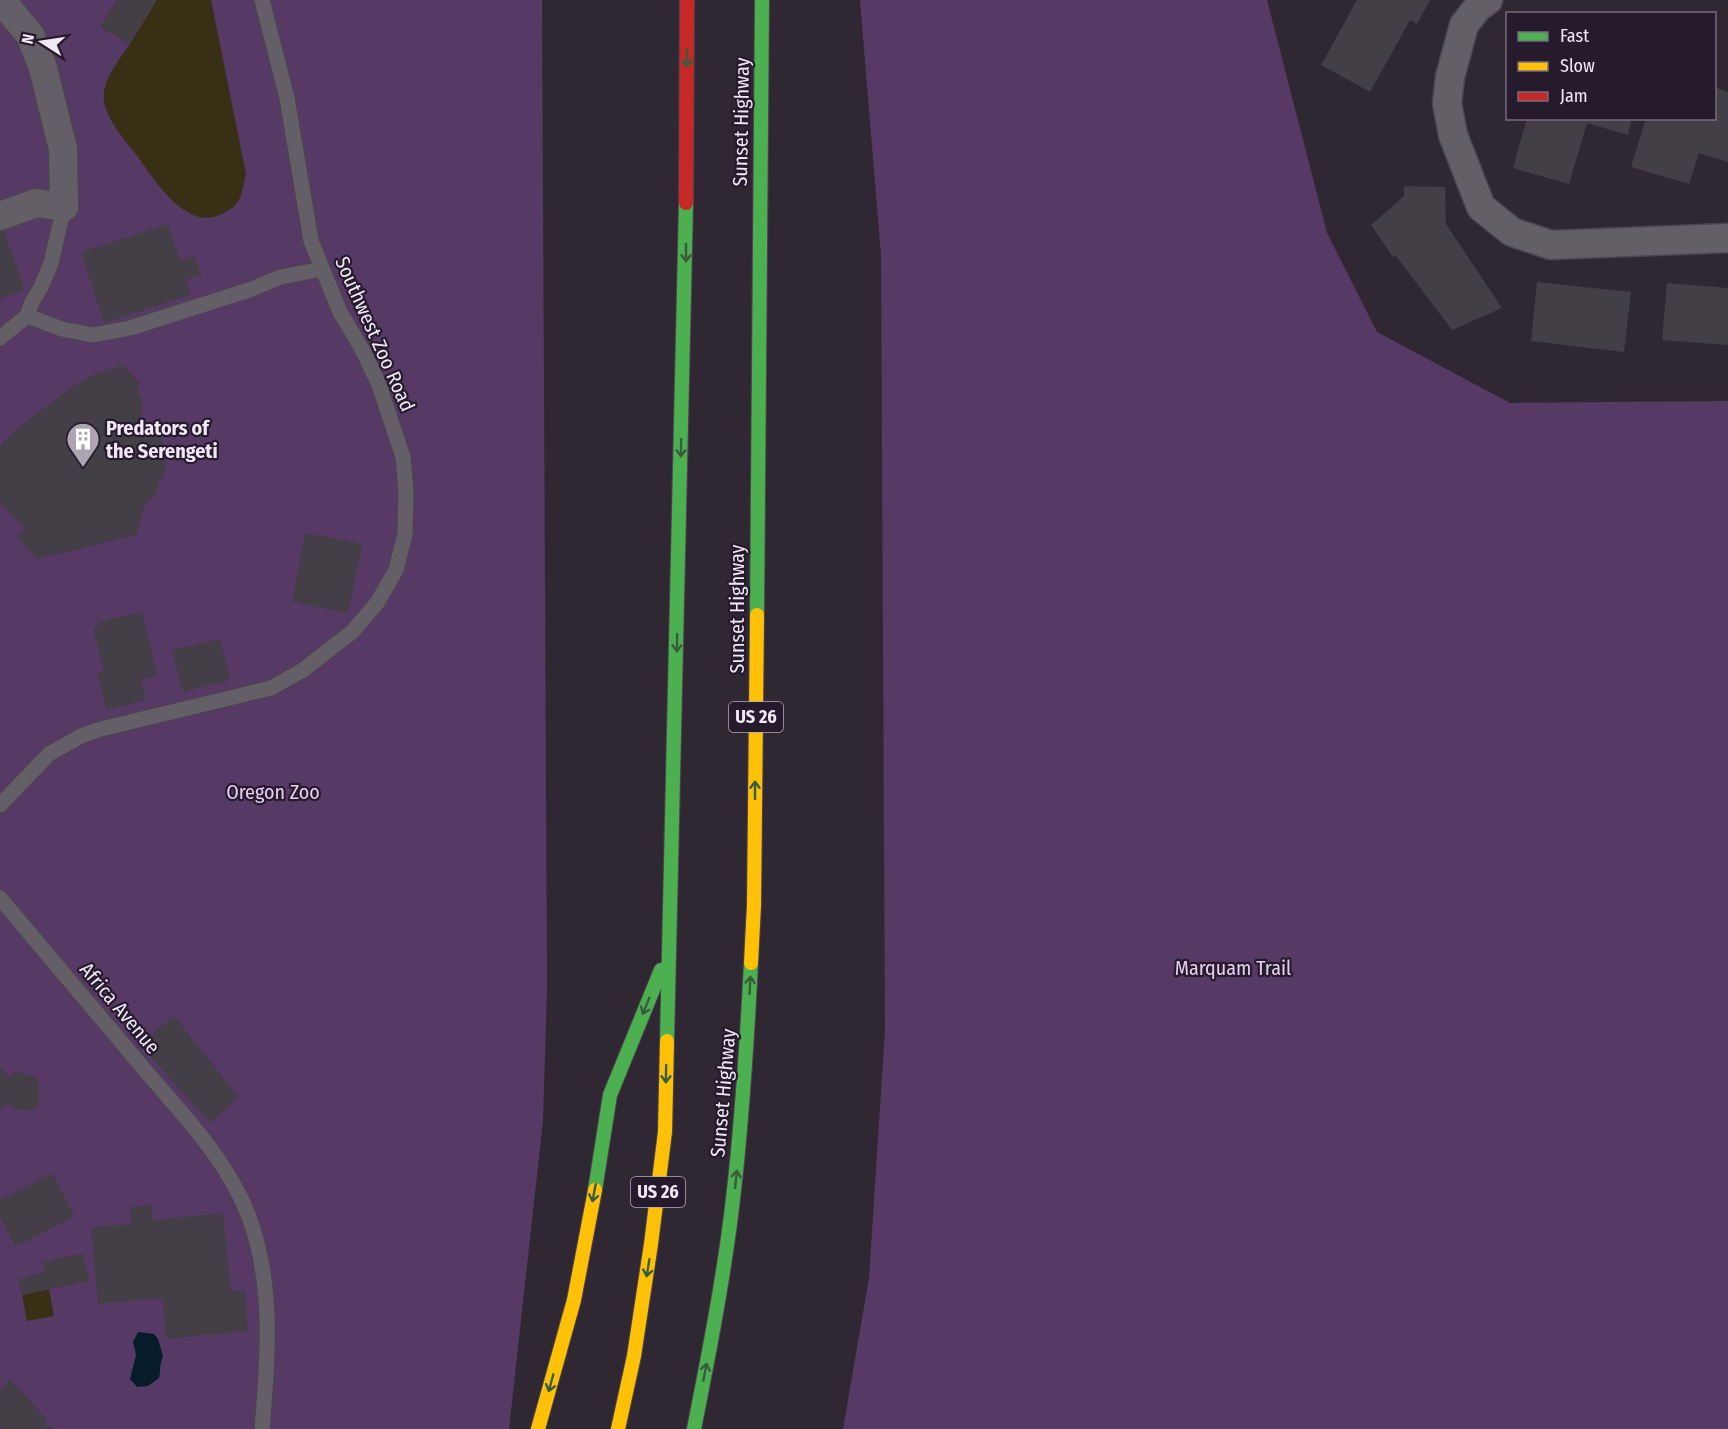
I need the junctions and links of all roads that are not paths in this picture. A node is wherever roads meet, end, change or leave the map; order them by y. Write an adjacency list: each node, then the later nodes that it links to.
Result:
1 (1, 0): 6 (street)
2 (261, 0): 9 (lane, Southwest Zoo Road)
3 (687, 0): 14 (highway, US 26, one-way to 14)
4 (762, 0): 18 (highway, Sunset Highway / US 26, one-way to 4)
5 (1488, 0): 8 (street)
6 (64, 207): 7 (street); 10 (lane)
7 (0, 216)
8 (1728, 238)
9 (322, 269): 10 (lane); 12 (lane, Southwest Zoo Road)
10 (27, 316): 11 (lane)
11 (0, 338)
12 (0, 806)
13 (0, 898): 15 (lane, Africa Avenue)
14 (669, 952): 16 (highway, one-way to 16); 17 (highway, US 26, one-way to 17)
15 (262, 1429)
16 (538, 1429)
17 (618, 1429)
18 (694, 1429)

